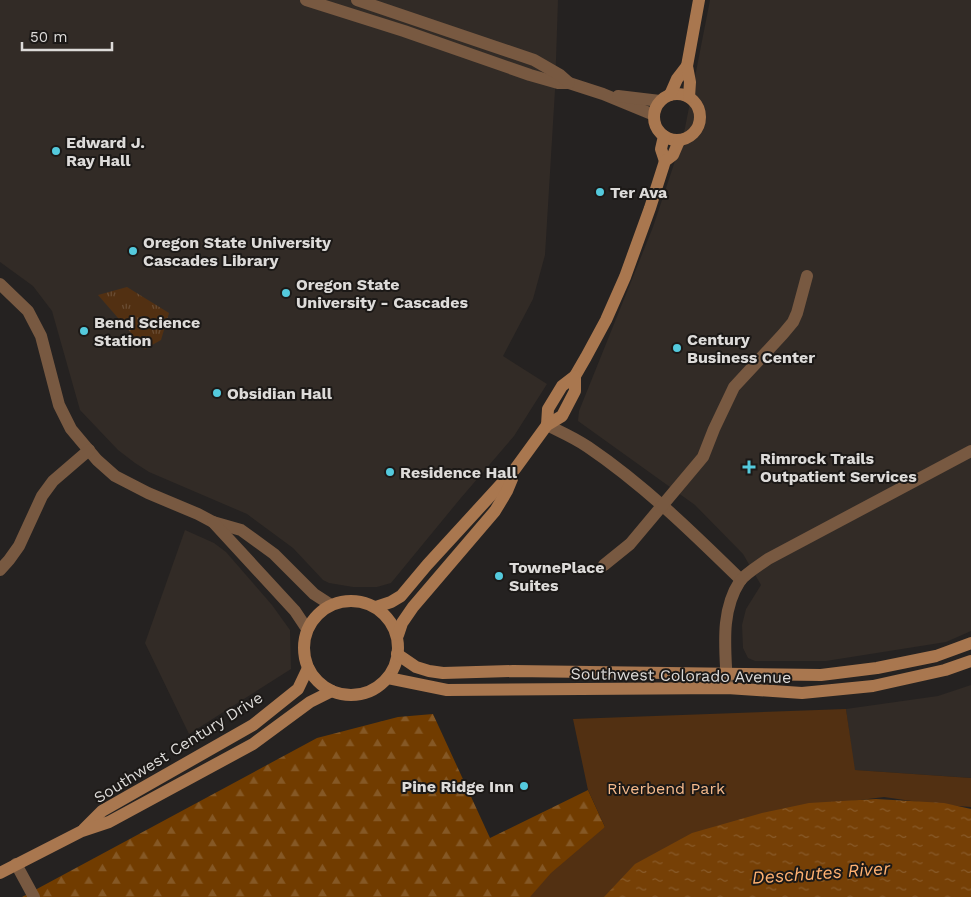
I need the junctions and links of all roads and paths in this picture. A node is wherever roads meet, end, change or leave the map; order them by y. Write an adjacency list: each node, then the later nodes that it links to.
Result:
1 (306, 0): 5 (street)
2 (358, 0): 5 (street)
3 (699, 0): 4 (main road)
4 (687, 66): 7 (main road); 8 (main road)
5 (570, 83): 6 (street)
6 (603, 94): 8 (street); 9 (street)
7 (690, 97): 8 (main road); 11 (main road)
8 (665, 98): 9 (main road)
9 (654, 116): 10 (main road)
10 (664, 136): 11 (main road); 12 (main road)
11 (679, 140): 12 (main road)
12 (665, 161): 15 (main road)
13 (808, 276): 19 (street)
14 (0, 284): 16 (street)
15 (547, 425): 18 (main road); 19 (street)
16 (89, 450): 20 (street); 22 (street)
17 (971, 451): 23 (street)
18 (515, 470): 25 (main road); 27 (main road)
19 (662, 506): 21 (street); 23 (street)
20 (213, 522): 24 (street); 26 (street)
21 (604, 565)
22 (0, 570)
23 (741, 580): 32 (street)
24 (331, 605): 25 (main road); 26 (main road)
25 (376, 607): 27 (main road)
26 (307, 629): 31 (main road)
27 (398, 635): 29 (main road)
28 (971, 643): 32 (main road, Southwest Colorado Avenue)
29 (397, 654): 32 (main road, Southwest Colorado Avenue); 33 (main road)
30 (971, 661): 34 (main road, Southwest Colorado Avenue)
31 (308, 668): 35 (main road); 36 (main road, Southwest Century Drive)
32 (726, 674): 34 (street)
33 (388, 678): 34 (main road, Southwest Colorado Avenue); 35 (main road)
34 (727, 688)
35 (332, 691): 36 (main road, Southwest Century Drive)
36 (82, 831): 37 (main road, Southwest Century Drive)
37 (16, 864): 38 (main road, Southwest Century Drive); 39 (street)
38 (0, 873)
39 (34, 897)

